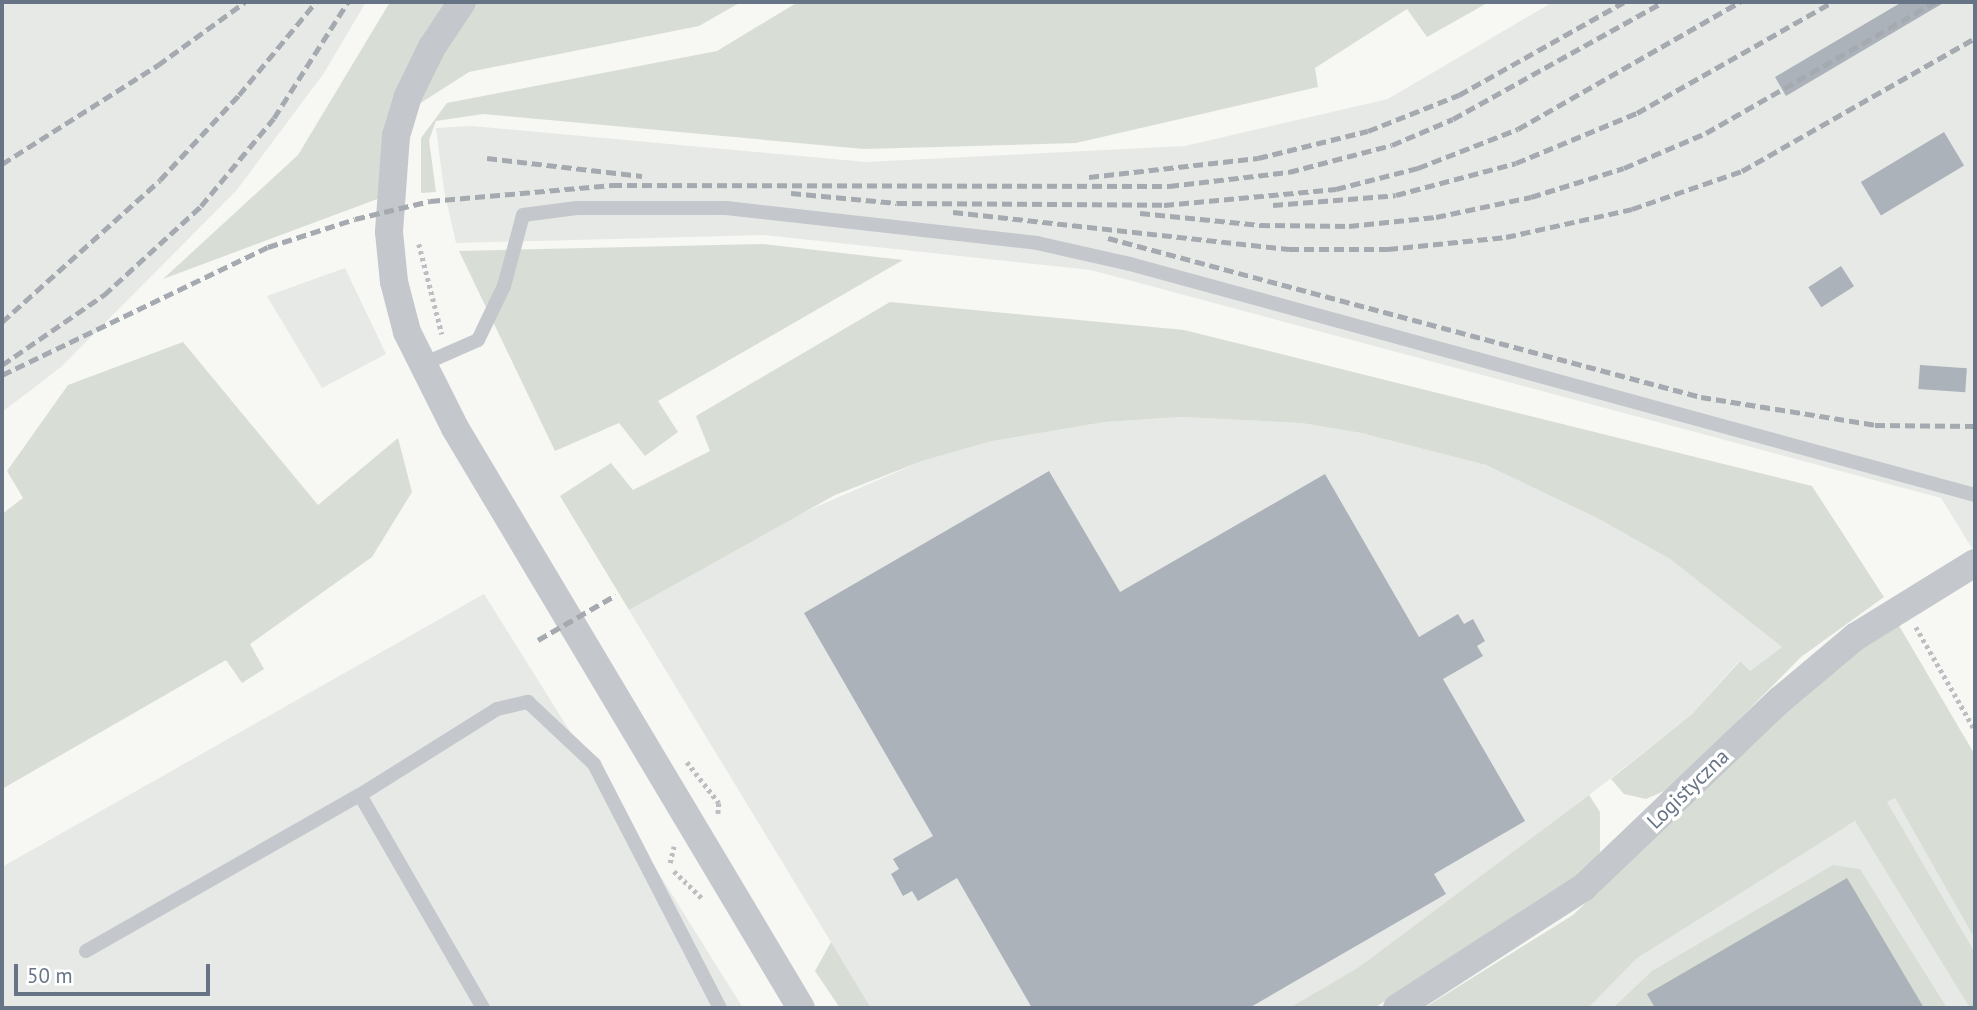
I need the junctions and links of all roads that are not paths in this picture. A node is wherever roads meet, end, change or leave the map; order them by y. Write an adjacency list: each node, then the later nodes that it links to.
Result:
1 (462, 2): 2 (street)
2 (421, 365): 3 (lane); 9 (street)
3 (1975, 495)
4 (1975, 564): 10 (street, Logistyczna)
5 (360, 795): 6 (lane); 7 (lane); 8 (lane)
6 (86, 951)
7 (483, 1008)
8 (720, 1008)
9 (801, 1008)
10 (1397, 1008)

